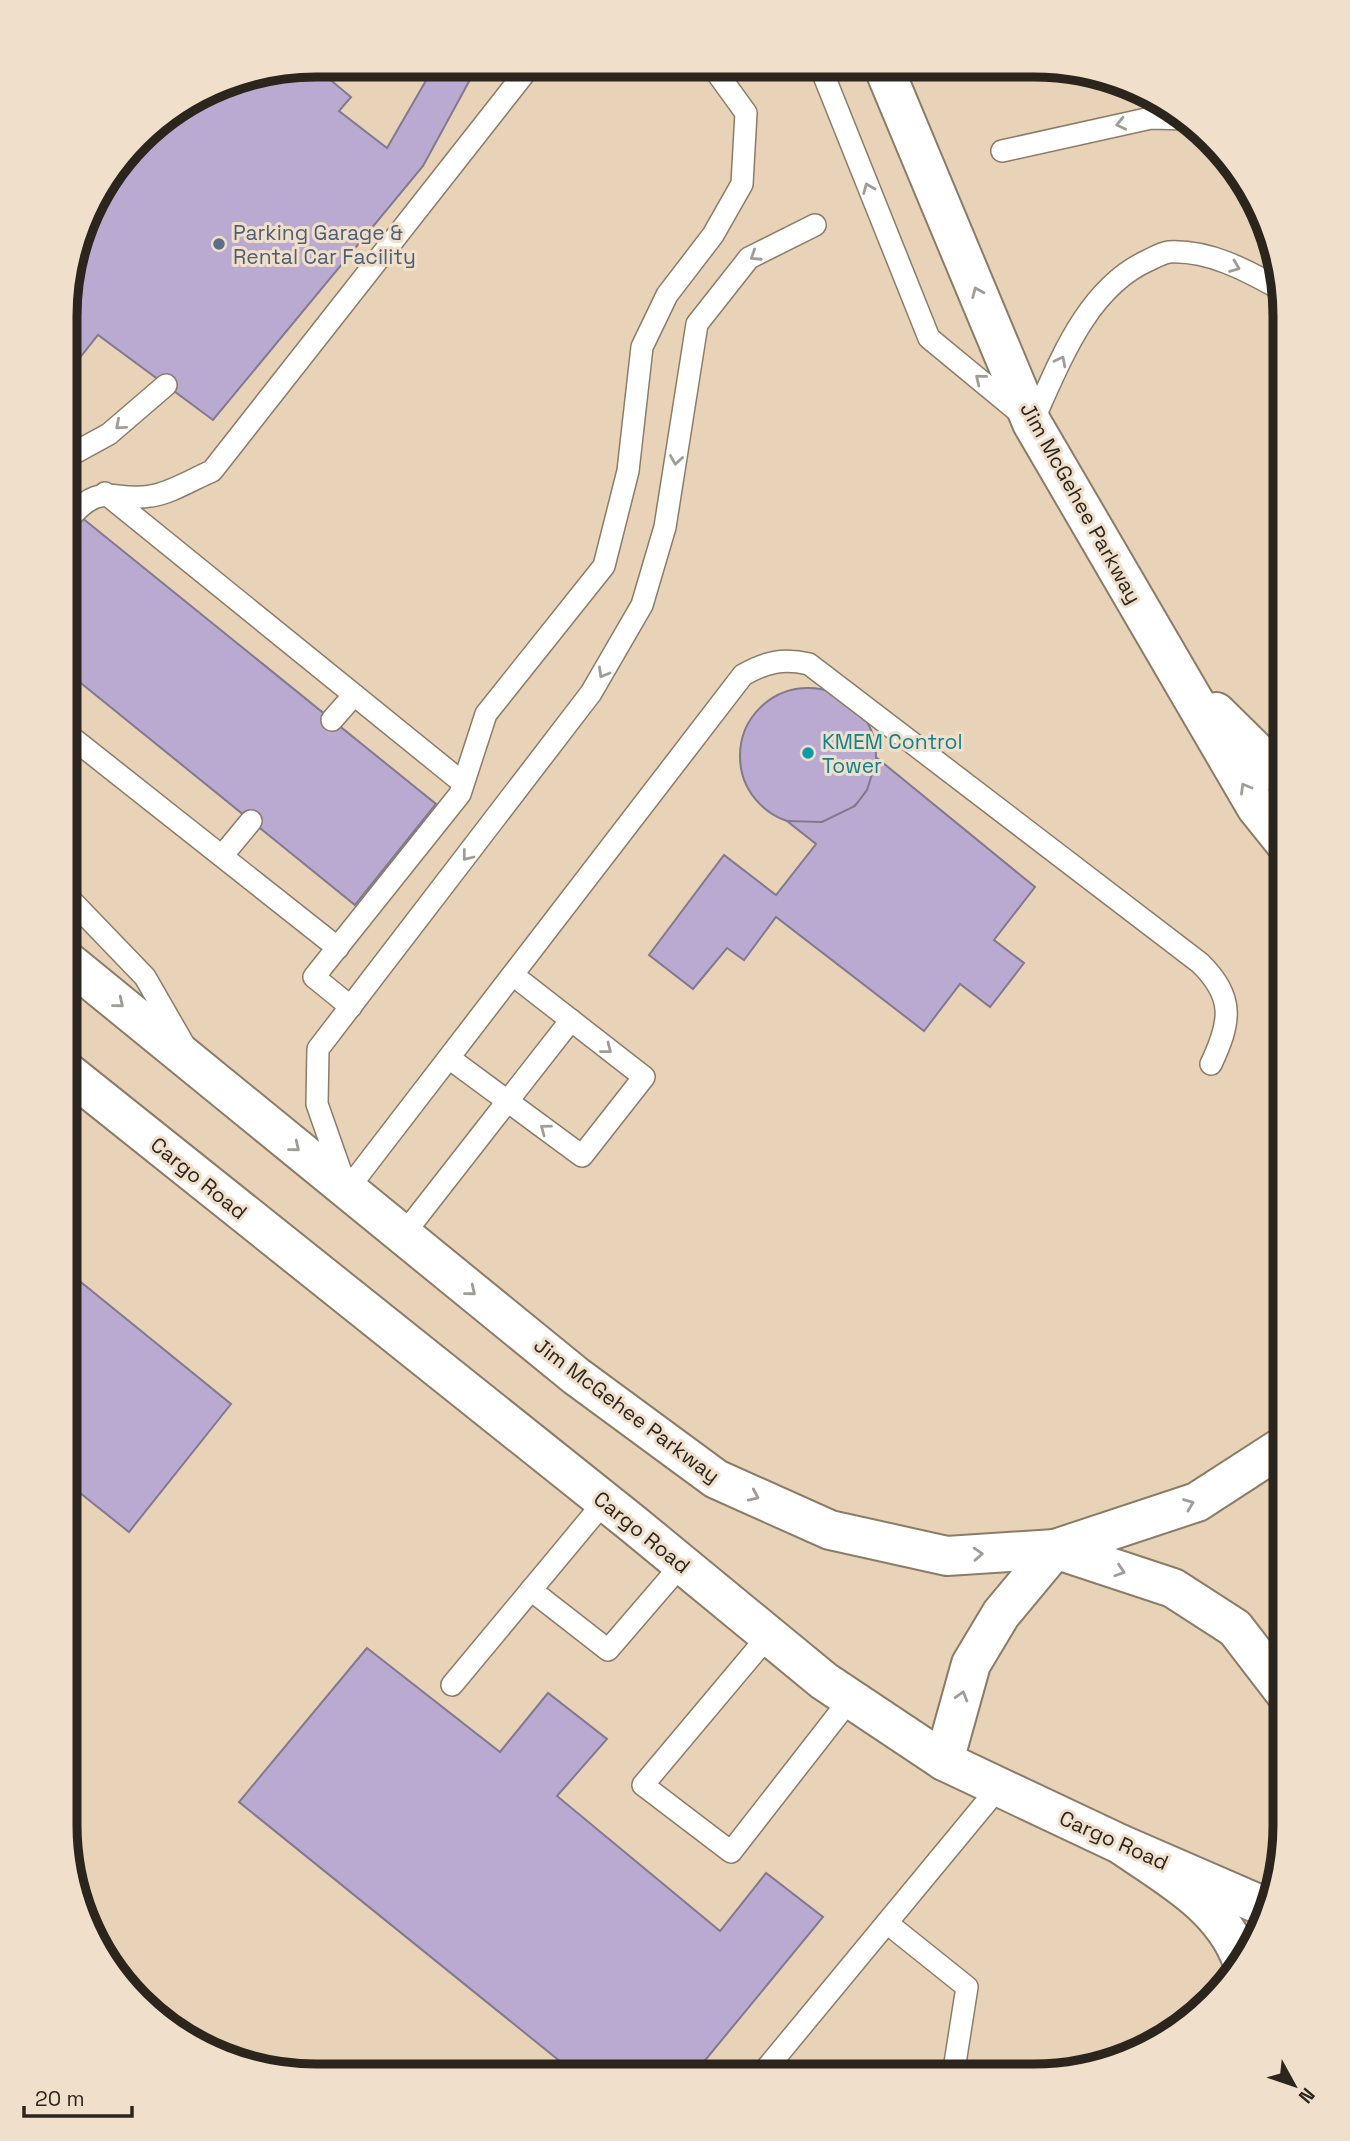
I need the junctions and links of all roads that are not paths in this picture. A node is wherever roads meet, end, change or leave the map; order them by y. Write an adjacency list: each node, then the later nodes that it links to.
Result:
1 (522, 77): 12 (lane)
2 (720, 77): 19 (lane)
3 (824, 77): 10 (lane, one-way to 3)
4 (888, 77): 10 (main road, Jim McGehee Parkway, one-way to 4)
5 (1167, 118): 6 (lane, one-way to 6)
6 (1002, 151)
7 (815, 225): 27 (lane, one-way to 27)
8 (1271, 284): 10 (lane, one-way to 8)
9 (166, 385): 11 (lane, one-way to 11)
10 (1032, 423): 14 (main road, Jim McGehee Parkway)
11 (77, 452)
12 (105, 493): 13 (lane); 15 (lane)
13 (77, 508)
14 (1180, 677): 18 (main road); 21 (main road, Jim McGehee Parkway, one-way to 14)
15 (354, 695): 16 (lane); 19 (lane)
16 (332, 720)
17 (77, 742): 22 (lane)
18 (1273, 768)
19 (463, 783): 24 (lane)
20 (251, 821): 22 (lane)
21 (1273, 828)
22 (222, 856): 24 (lane)
23 (77, 906): 30 (lane)
24 (338, 947): 27 (lane)
25 (77, 969): 30 (main road, Jim McGehee Parkway, one-way to 30)
26 (513, 975): 28 (lane); 29 (lane); 31 (lane)
27 (351, 1007): 34 (lane)
28 (571, 1020): 33 (lane); 33 (lane, one-way to 33)
29 (449, 1058): 33 (lane); 34 (lane)
30 (195, 1064): 34 (main road, Jim McGehee Parkway, one-way to 34)
31 (1211, 1064)
32 (77, 1080): 37 (main road, Cargo Road)
33 (508, 1102): 35 (lane)
34 (347, 1190): 35 (main road, Jim McGehee Parkway)
35 (403, 1236): 38 (main road, Jim McGehee Parkway, one-way to 38)
36 (1272, 1453): 38 (main road, Jim McGehee Parkway, one-way to 36)
37 (605, 1501): 39 (main road, Cargo Road); 40 (lane)
38 (1055, 1549): 42 (main road, one-way to 42); 45 (main road, one-way to 38)
39 (682, 1564): 40 (lane); 41 (main road, Cargo Road)
40 (531, 1590): 43 (lane)
41 (769, 1635): 44 (main road, Cargo Road); 44 (lane)
42 (1272, 1677)
43 (452, 1685)
44 (851, 1698): 45 (main road, Cargo Road)
45 (944, 1761): 46 (main road, Cargo Road)
46 (999, 1787): 47 (main road, Cargo Road); 49 (lane)
47 (1120, 1844): 48 (main road, Cargo Road); 50 (main road)
48 (1259, 1904)
49 (887, 1923): 51 (lane); 52 (lane)
50 (1237, 1951)
51 (771, 2064)
52 (955, 2064)

